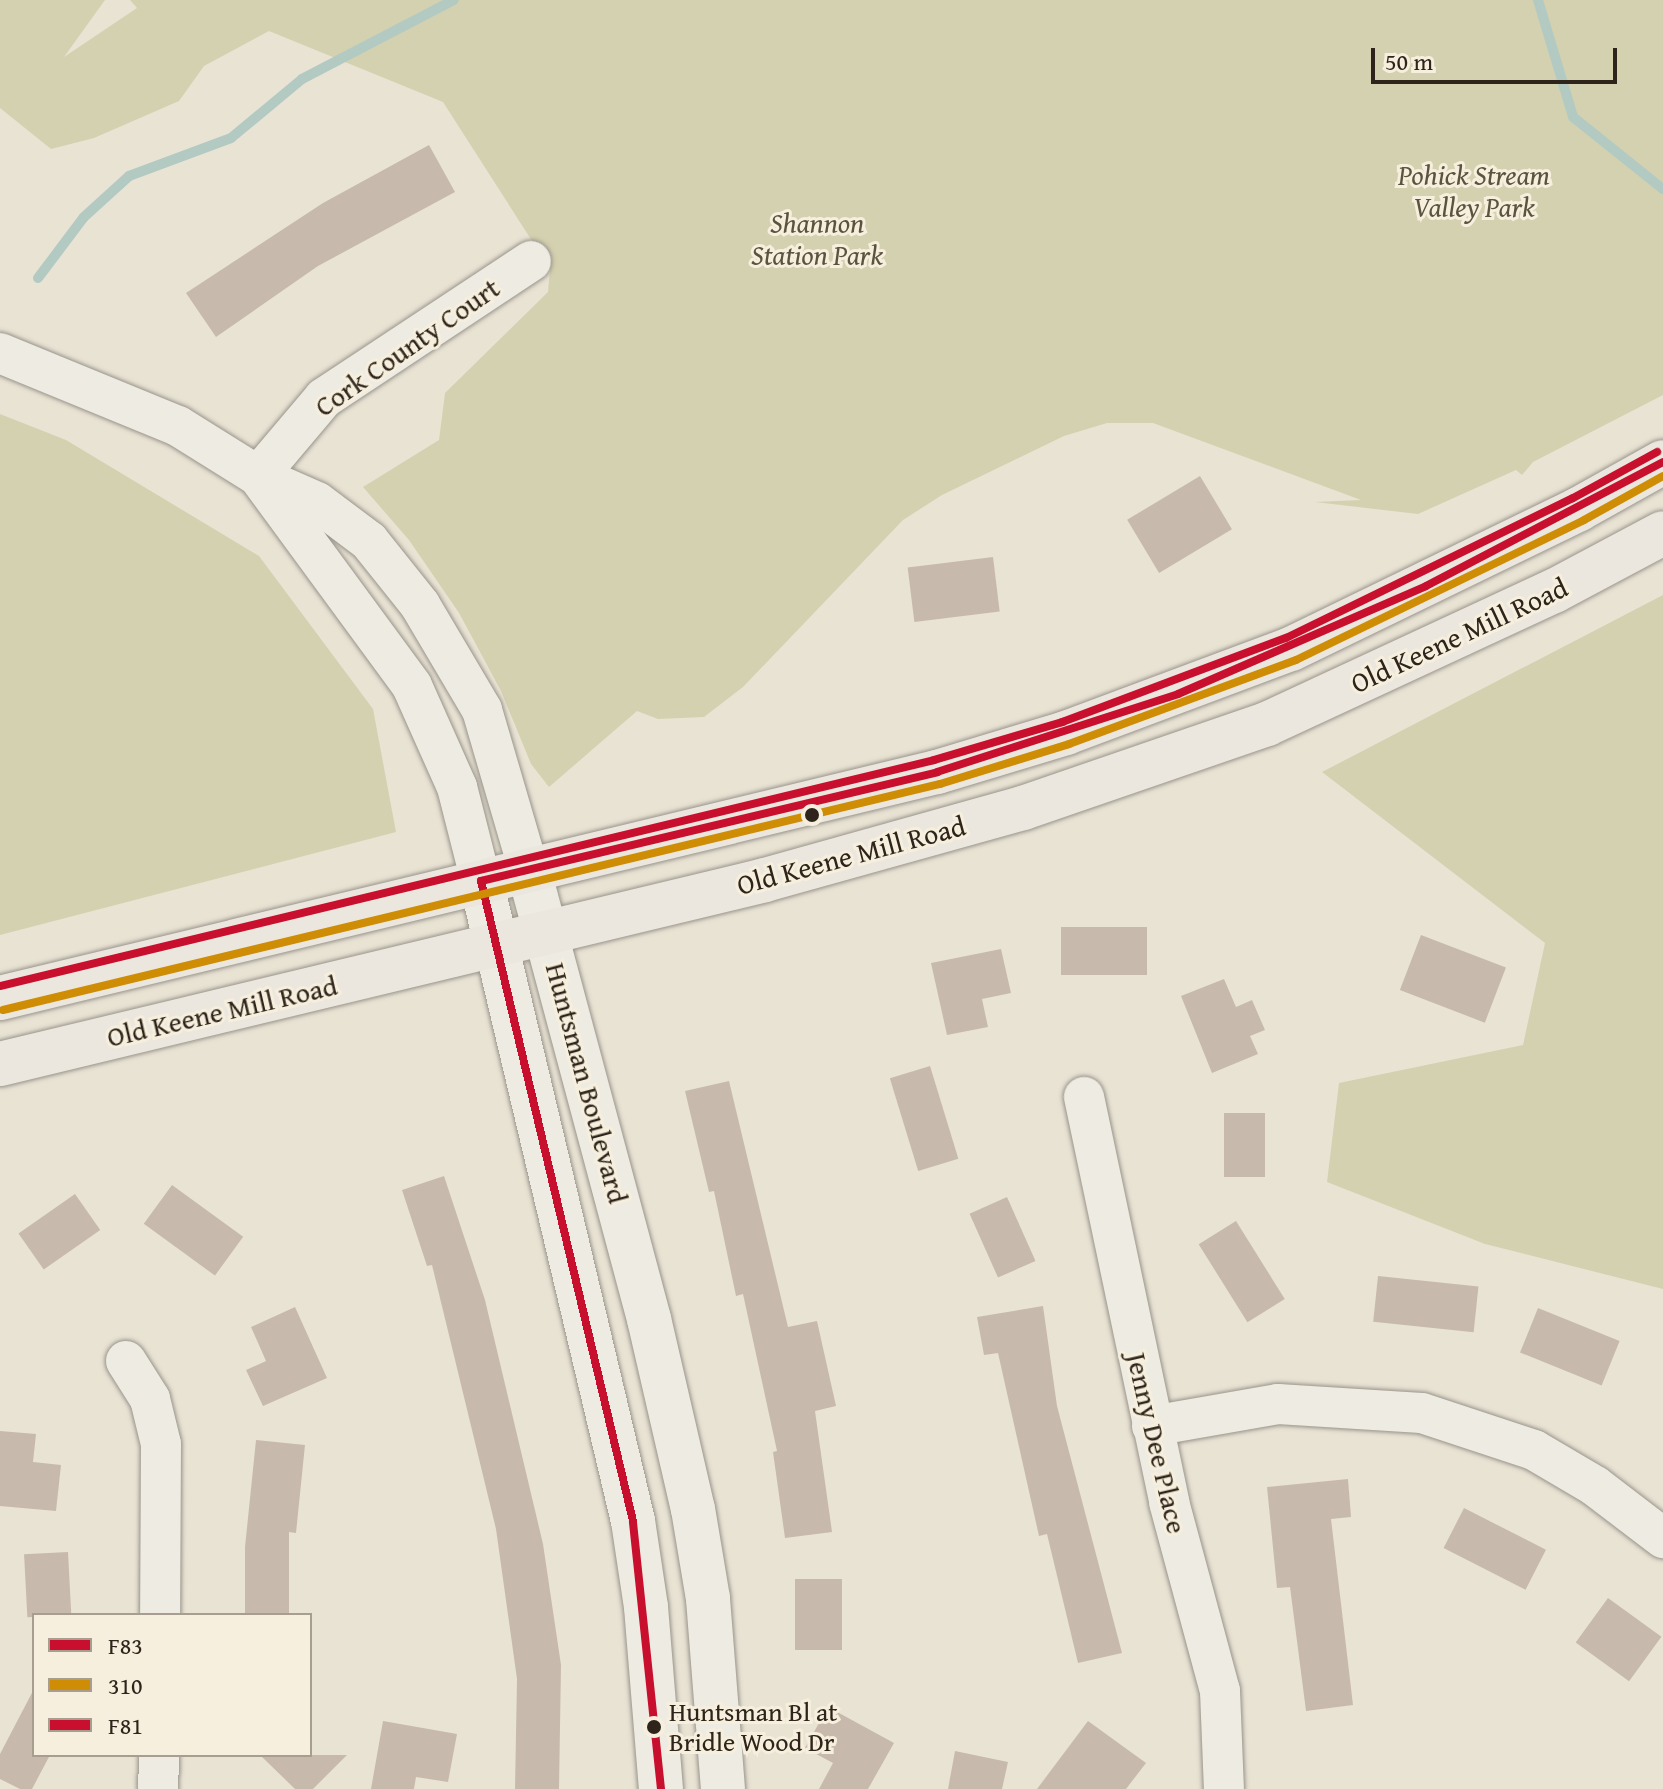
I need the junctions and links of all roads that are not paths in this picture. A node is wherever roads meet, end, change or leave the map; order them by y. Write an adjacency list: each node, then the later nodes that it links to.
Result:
1 (531, 261): 4 (street, Cork County Court)
2 (0, 353): 4 (street, Huntsman Boulevard)
3 (1663, 462): 6 (main road, Old Keene Mill Road)
4 (258, 476): 6 (street, Huntsman Boulevard); 7 (street, Huntsman Boulevard)
5 (1663, 533): 8 (main road, Old Keene Mill Road)
6 (529, 871): 7 (main road, Old Keene Mill Road); 8 (street, Huntsman Boulevard)
7 (481, 881): 9 (street, Huntsman Boulevard); 10 (main road, Old Keene Mill Road)
8 (546, 933): 9 (main road, Old Keene Mill Road); 20 (street, Huntsman Boulevard)
9 (496, 945): 11 (main road, Old Keene Mill Road); 19 (street, Huntsman Boulevard)
10 (0, 998)
11 (0, 1064)
12 (1084, 1097): 14 (street, Jenny Dee Place)
13 (126, 1361): 16 (street)
14 (1152, 1426): 15 (street); 21 (street, Jenny Dee Place)
15 (1663, 1538)
16 (160, 1613)
17 (159, 1757): 18 (street)
18 (158, 1789)
19 (661, 1789)
20 (723, 1789)
21 (1224, 1789)

